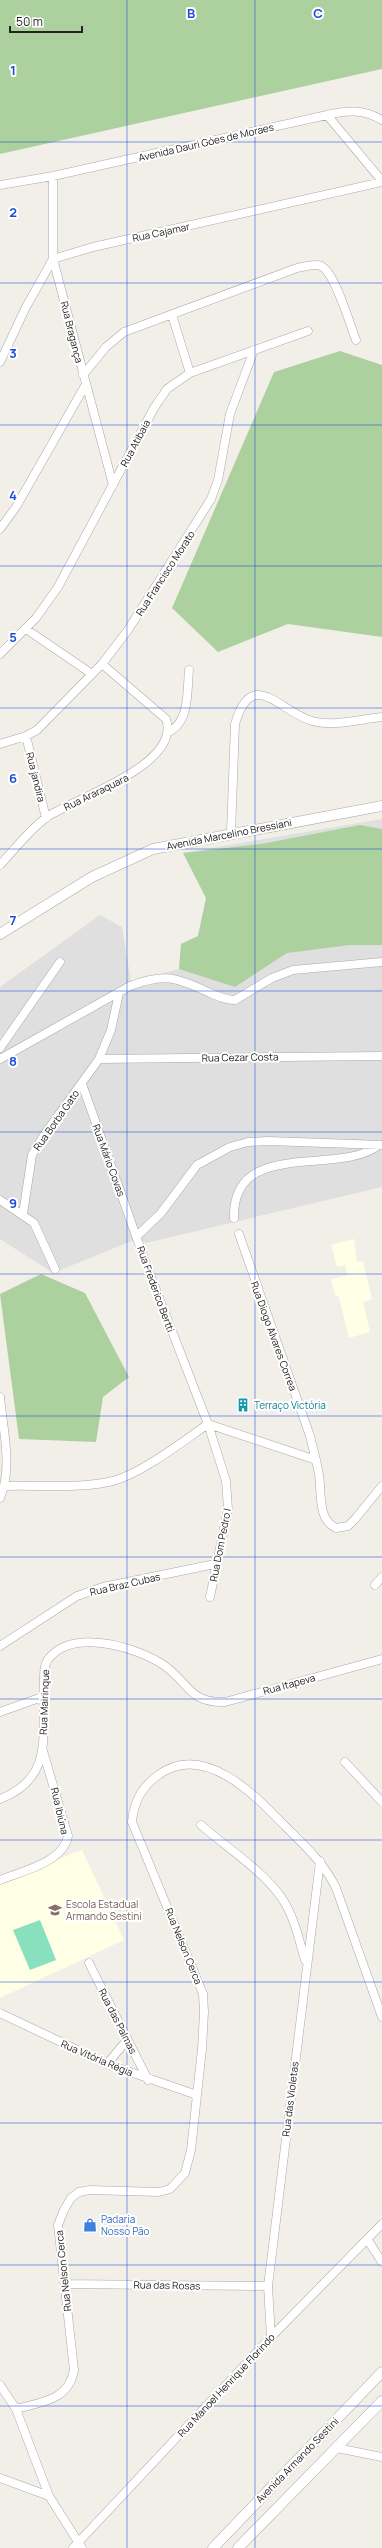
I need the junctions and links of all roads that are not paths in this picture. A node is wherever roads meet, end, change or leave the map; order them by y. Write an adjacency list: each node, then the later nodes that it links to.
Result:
1 (326, 115): 2 (street, Avenida Dauri Góes de Moraes); 3 (street, Avenida Dauri Góes de Moraes); 4 (street)
2 (382, 120)
3 (53, 176): 5 (street, Avenida Dauri Góes de Moraes); 6 (street, Rua Bragança)
4 (382, 181): 6 (street, Rua Cajamar)
5 (0, 185)
6 (54, 258): 11 (street); 13 (street, Rua Bragança)
7 (172, 315): 9 (street); 12 (street); 13 (street)
8 (308, 331): 10 (street, Rua Atibaia)
9 (356, 340)
10 (254, 350): 12 (street, Rua Atibaia); 19 (street, Rua Francisco Morato)
11 (0, 362)
12 (190, 373): 15 (street, Rua Atibaia)
13 (83, 375): 14 (street, Rua Bragança)
14 (86, 384): 15 (street, Rua Bragança); 16 (street)
15 (113, 484): 17 (street, Rua Atibaia)
16 (0, 529)
17 (26, 629): 18 (street, Rua Atibaia); 21 (street)
18 (0, 654)
19 (102, 664): 21 (street, Rua Francisco Morato); 23 (street)
20 (189, 670): 23 (street, Rua Araraquara)
21 (92, 674): 24 (street, Rua Francisco Morato)
22 (382, 717): 28 (street)
23 (168, 732): 27 (street, Rua Araraquara)
24 (26, 736): 25 (street, Rua Francisco Morato); 27 (street, Rua jandira)
25 (0, 744)
26 (382, 806): 28 (street, Avenida Marcelino Bressiani)
27 (46, 818): 29 (street, Rua Araraquara)
28 (232, 833): 30 (street, Avenida Marcelino Bressiani)
29 (0, 865)
30 (0, 934)
31 (60, 962): 34 (street)
32 (382, 962): 33 (street)
33 (119, 993): 36 (street); 37 (street, Rua Borba Gato)
34 (0, 1048)
35 (382, 1056): 37 (street, Rua Cezar Costa)
36 (0, 1059)
37 (99, 1059): 38 (street, Rua Borba Gato)
38 (82, 1084): 41 (street, Rua Borba Gato); 44 (street, Rua Mário Covas)
39 (381, 1145): 42 (street, Rua Frederico Bertti); 44 (street, Rua Frederico Bertti)
40 (0, 1200): 41 (street)
41 (23, 1214): 45 (street)
42 (234, 1218)
43 (238, 1234): 48 (street, Rua Diogo Alvares Correa)
44 (137, 1236): 47 (street, Rua Frederico Bertti)
45 (55, 1269)
46 (0, 1397): 49 (street)
47 (208, 1424): 48 (street); 49 (street); 52 (street, Rua Dom Pedro l)
48 (316, 1460): 50 (street, Rua Diogo Alvares Correa)
49 (6, 1486): 51 (street)
50 (382, 1486)
51 (0, 1498)
52 (215, 1564): 55 (street, Rua Dom Pedro l); 56 (street, Rua Braz Cubas)
53 (382, 1577): 54 (street)
54 (376, 1584)
55 (210, 1597)
56 (0, 1646)
57 (382, 1659): 58 (street, Rua Itapeva)
58 (196, 1696): 59 (street, Rua Mairinque)
59 (42, 1697): 60 (street); 61 (street, Rua Mairinque)
60 (0, 1712)
61 (43, 1751): 63 (street, Rua Mairinque); 67 (street, Rua Ibiúna)
62 (345, 1762): 64 (street)
63 (0, 1799)
64 (382, 1802)
65 (201, 1825): 69 (street)
66 (320, 1861): 69 (street, Rua das Violetas); 71 (street, Rua Nelson Cerca); 75 (street, Rua Nelson Cerca)
67 (0, 1880)
68 (89, 1963): 72 (street, Rua das Palmas)
69 (306, 1963): 80 (street, Rua das Violetas)
70 (0, 2013): 73 (street, Rua Vitória Régia)
71 (382, 2018)
72 (127, 2040): 73 (street); 74 (street, Rua das Palmas)
73 (108, 2064): 74 (street, Rua Vitória Régia)
74 (148, 2080): 75 (street, Rua Vitória Régia)
75 (197, 2095): 79 (street, Rua Nelson Cerca)
76 (382, 2224): 77 (street, Rua Manoel Henrique Florindo)
77 (367, 2239): 78 (street); 81 (street, Rua Manoel Henrique Florindo)
78 (382, 2262)
79 (65, 2284): 80 (street, Rua das Rosas); 85 (street, Rua Nelson Cerca)
80 (268, 2286): 81 (street, Rua das Violetas)
81 (271, 2337): 90 (street, Rua Manoel Henrique Florindo)
82 (382, 2372): 91 (street, Avenida Armando Sestini)
83 (0, 2385): 85 (street)
84 (382, 2401): 86 (street, Avenida Armando Sestini)
85 (16, 2409): 89 (street)
86 (337, 2448): 87 (street); 92 (street, Avenida Armando Sestini)
87 (382, 2457)
88 (0, 2478): 89 (street)
89 (49, 2496): 90 (street)
90 (77, 2546)
91 (213, 2548)
92 (238, 2548)

